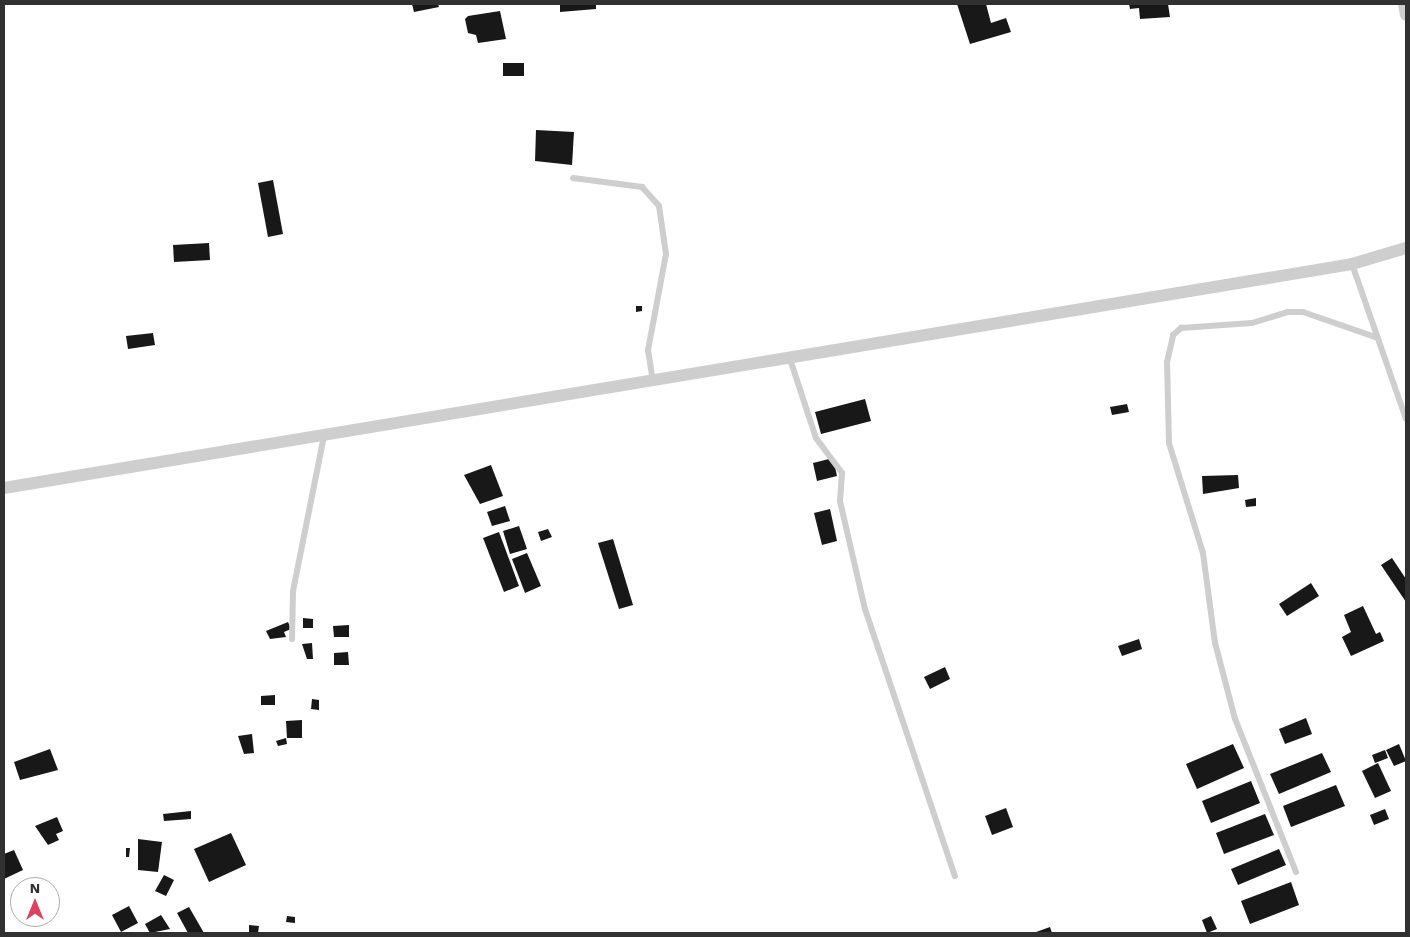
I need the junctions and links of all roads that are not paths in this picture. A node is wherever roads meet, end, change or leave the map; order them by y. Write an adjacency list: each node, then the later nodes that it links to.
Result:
1 (1404, 4): 2 (street)
2 (1406, 15)
3 (573, 178): 8 (lane)
4 (1406, 248): 5 (street)
5 (1352, 264): 6 (lane); 7 (street)
6 (1378, 338): 9 (lane); 13 (lane)
7 (790, 359): 8 (street); 14 (lane)
8 (653, 382): 10 (street)
9 (1406, 419)
10 (324, 436): 11 (street); 12 (lane)
11 (4, 488)
12 (292, 639)
13 (1296, 872)
14 (955, 876)

